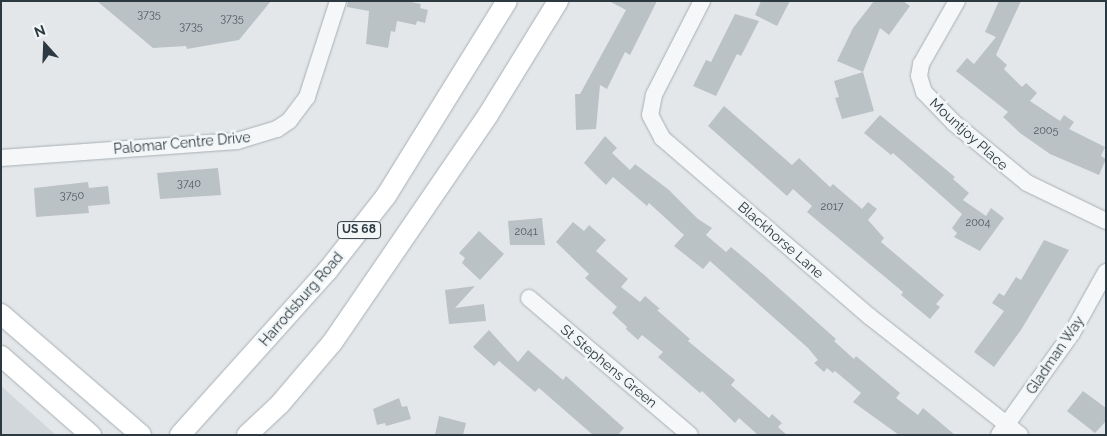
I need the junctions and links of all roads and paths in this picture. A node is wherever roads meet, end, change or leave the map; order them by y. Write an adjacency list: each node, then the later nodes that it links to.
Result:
1 (338, 1): 6 (street, Palomar Centre Drive)
2 (507, 1): 15 (main road, Harrodsburg Road / US 68)
3 (558, 1): 16 (main road, US 68)
4 (702, 1): 12 (street, Blackhorse Lane)
5 (957, 1): 7 (street, Mountjoy Place)
6 (1, 158)
7 (1106, 221)
8 (1106, 272): 12 (street, Gladman Way)
9 (529, 298): 17 (street, St Stephens Green)
10 (1, 314): 14 (main road)
11 (1, 356): 13 (main road)
12 (1003, 429): 18 (street, Blackhorse Lane)
13 (91, 435)
14 (140, 435)
15 (180, 435)
16 (247, 435)
17 (690, 435)
18 (1020, 435)

